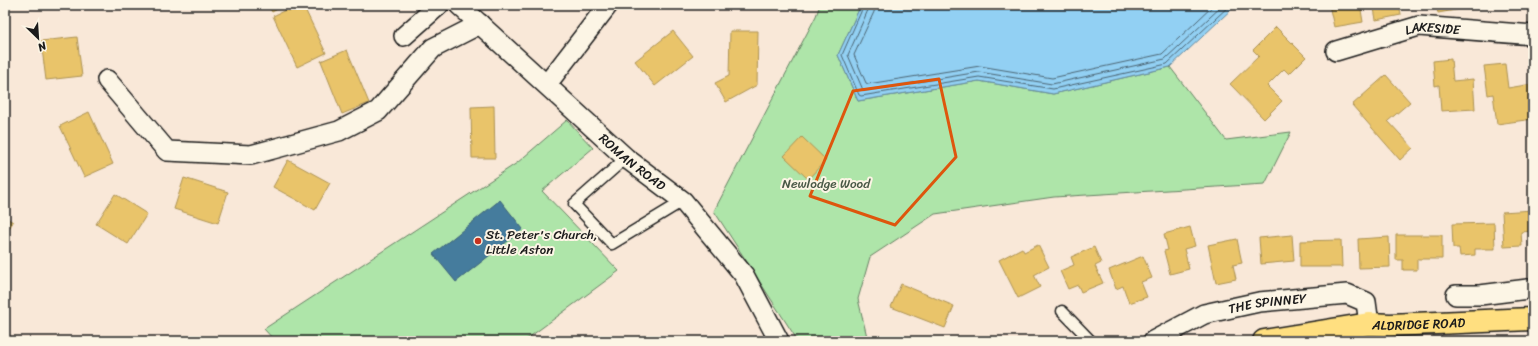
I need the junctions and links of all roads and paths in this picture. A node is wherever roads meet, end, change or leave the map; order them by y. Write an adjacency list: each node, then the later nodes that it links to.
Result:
1 (439, 5): 6 (street)
2 (459, 5): 4 (street, ROMAN ROAD)
3 (608, 5): 9 (street)
4 (480, 24): 8 (street); 9 (street, ROMAN ROAD)
5 (1533, 35): 7 (street, LAKESIDE)
6 (404, 36)
7 (1336, 51)
8 (107, 80)
9 (547, 84): 10 (street, ROMAN ROAD)
10 (626, 158): 11 (street, ROMAN ROAD); 11 (lane)
11 (683, 201): 19 (street, ROMAN ROAD)
12 (1528, 289): 14 (street, ALDRIDGE ROAD)
13 (1456, 295): 14 (street, ALDRIDGE ROAD)
14 (1480, 295): 17 (street, ALDRIDGE ROAD)
15 (1062, 311): 20 (lane)
16 (1533, 318): 17 (main road, ALDRIDGE ROAD)
17 (1478, 322): 18 (main road, ALDRIDGE ROAD)
18 (1369, 324): 21 (street, THE SPINNEY); 22 (main road, ALDRIDGE ROAD)
19 (779, 341)
20 (1091, 341)
21 (1153, 341)
22 (1264, 341)

